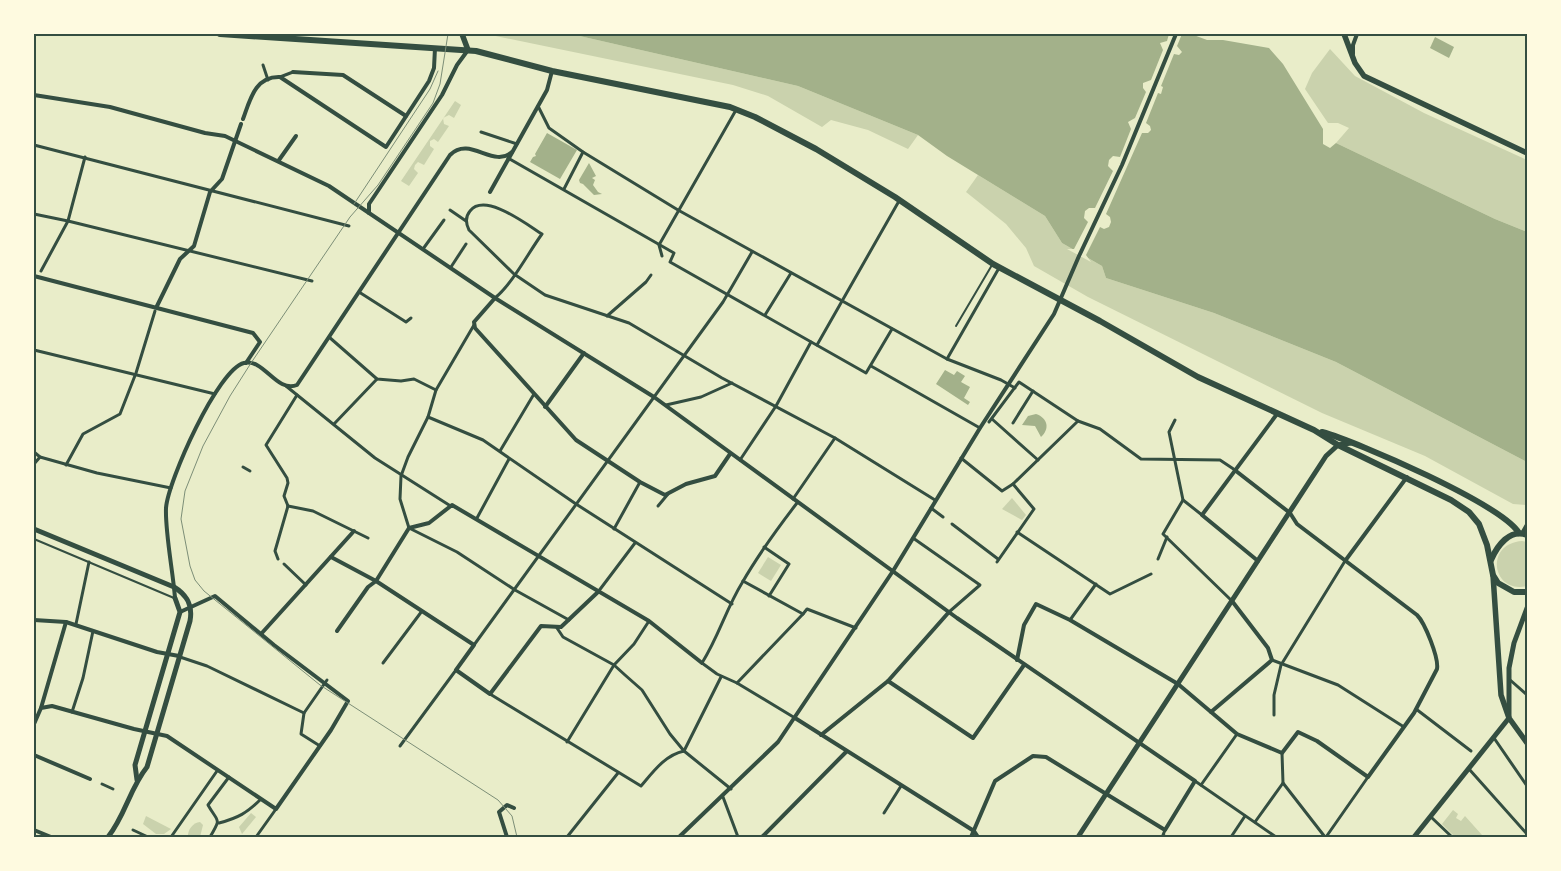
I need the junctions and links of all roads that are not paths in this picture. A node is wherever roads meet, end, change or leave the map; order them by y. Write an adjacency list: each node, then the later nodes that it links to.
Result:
1 (220, 34): 6 (main road)
2 (462, 34): 7 (main road)
3 (1176, 34): 62 (street)
4 (1344, 34): 8 (main road)
5 (1357, 34): 8 (street)
6 (436, 48): 7 (main road); 17 (street)
7 (468, 50): 10 (main road); 36 (street)
8 (1354, 61): 26 (main road)
9 (263, 65): 13 (street)
10 (552, 71): 15 (street); 16 (main road)
11 (293, 72): 12 (street); 17 (street)
12 (280, 77): 13 (street); 17 (street)
13 (268, 80): 18 (street)
14 (34, 95): 22 (street)
15 (538, 106): 23 (street); 25 (street)
16 (736, 109): 33 (main road); 35 (street)
17 (406, 116)
18 (243, 118)
19 (241, 124): 22 (street)
20 (481, 132): 23 (street)
21 (296, 136): 29 (street)
22 (237, 140): 29 (street); 30 (street)
23 (517, 144): 28 (street)
24 (34, 145): 27 (street)
25 (584, 152): 31 (street); 35 (street)
26 (1527, 153)
27 (85, 157): 30 (street); 38 (street)
28 (507, 157): 31 (street); 32 (street); 42 (street)
29 (279, 160): 36 (street)
30 (213, 189): 41 (street); 48 (street)
31 (564, 190): 46 (street)
32 (490, 192)
33 (899, 200): 51 (main road); 63 (street)
34 (450, 210): 40 (street)
35 (678, 210): 46 (street); 49 (street)
36 (369, 213): 42 (street)
37 (34, 214): 38 (street)
38 (68, 220): 48 (street); 53 (street)
39 (444, 220): 47 (street)
40 (466, 220): 43 (street); 55 (street)
41 (349, 226)
42 (398, 232): 47 (street); 59 (street)
43 (472, 234): 44 (street); 55 (street)
44 (470, 239)
45 (466, 244): 52 (street)
46 (659, 245): 50 (street); 60 (street)
47 (423, 249): 52 (street)
48 (190, 251): 58 (street); 64 (street)
49 (752, 252): 54 (street); 60 (street)
50 (662, 256)
51 (996, 266): 62 (main road); 69 (lane); 77 (street)
52 (451, 267): 61 (street)
53 (41, 271)
54 (791, 273): 63 (street); 65 (street)
55 (514, 274): 61 (street); 66 (street)
56 (651, 275): 66 (street)
57 (34, 276): 64 (street)
58 (312, 281)
59 (359, 292): 67 (street); 71 (street)
60 (728, 294): 65 (street); 76 (street)
61 (495, 298): 68 (street); 75 (street)
62 (1060, 300): 83 (street); 95 (main road)
63 (843, 301): 70 (street); 73 (street)
64 (156, 309): 78 (street); 80 (street)
65 (765, 315): 72 (street)
66 (607, 316): 76 (street)
67 (411, 318)
68 (474, 323): 86 (street); 89 (street)
69 (956, 326)
70 (892, 328): 77 (street); 79 (street)
71 (329, 337): 81 (street); 84 (street)
72 (812, 342): 73 (street); 93 (street)
73 (816, 345): 79 (street)
74 (34, 350): 80 (street)
75 (584, 352): 91 (street); 94 (street)
76 (684, 355): 82 (street); 91 (street)
77 (947, 358): 83 (street)
78 (246, 362): 84 (street); 88 (street)
79 (871, 366): 101 (street)
80 (136, 373): 88 (street); 117 (street)
81 (377, 379): 86 (street); 100 (street)
82 (732, 384): 92 (street); 93 (street)
83 (1008, 384): 85 (street); 101 (street)
84 (286, 386): 90 (street)
85 (1015, 388): 87 (street); 113 (street)
86 (436, 390): 96 (street)
87 (1033, 392): 98 (street); 99 (street)
88 (216, 394): 125 (street)
89 (534, 394): 94 (street); 106 (street)
90 (297, 395): 100 (street); 132 (street)
91 (654, 397): 92 (street); 114 (street)
92 (665, 405): 108 (street)
93 (776, 406): 103 (street); 115 (street)
94 (545, 407): 114 (street)
95 (1277, 414): 102 (main road); 120 (street)
96 (428, 417): 106 (street); 121 (street)
97 (1175, 420): 112 (street)
98 (1078, 422): 112 (street); 113 (street)
99 (1013, 423)
100 (334, 424): 121 (street)
101 (980, 428): 111 (street)
102 (1314, 430): 104 (main road); 105 (main road)
103 (835, 438): 127 (street); 129 (street)
104 (1338, 445): 105 (street); 122 (main road); 135 (street)
105 (1359, 445): 146 (main road)
106 (500, 450): 110 (street)
107 (34, 452): 109 (street)
108 (730, 454): 115 (street); 126 (street)
109 (40, 457): 116 (street); 117 (street)
110 (509, 458): 130 (street); 138 (street)
111 (961, 458): 124 (street); 127 (street)
112 (1174, 459): 120 (street); 128 (street)
113 (1038, 460): 124 (street)
114 (607, 461): 123 (street); 130 (street)
115 (739, 461): 129 (street)
116 (34, 464)
117 (66, 465): 125 (street)
118 (243, 467): 119 (street)
119 (250, 471)
120 (1236, 471): 135 (street); 136 (street)
121 (401, 476): 131 (street); 141 (street)
122 (1407, 477): 158 (street); 159 (main road)
123 (640, 482): 126 (street); 143 (street)
124 (1013, 484): 145 (street)
125 (170, 488): 169 (street)
126 (668, 494): 133 (street)
127 (935, 500): 134 (street)
128 (1183, 500): 136 (street); 147 (street)
129 (795, 501): 152 (street); 162 (street)
130 (576, 504): 143 (street); 153 (street)
131 (450, 505): 138 (street); 141 (street)
132 (288, 506): 144 (street); 155 (street)
133 (658, 506)
134 (931, 508): 137 (street); 149 (street)
135 (1290, 513): 157 (street); 158 (street)
136 (1202, 515): 157 (street)
137 (943, 517)
138 (477, 518): 153 (street)
139 (952, 524): 145 (street)
140 (1527, 526): 146 (main road)
141 (409, 528): 165 (street); 170 (street)
142 (34, 529): 169 (street)
143 (614, 529): 151 (street)
144 (354, 531): 148 (street); 154 (street)
145 (1017, 532): 167 (street)
146 (1523, 534): 159 (main road)
147 (1167, 537): 156 (street); 175 (street)
148 (368, 538)
149 (913, 538): 162 (street); 181 (street)
150 (34, 539): 160 (lane)
151 (635, 543): 171 (street); 176 (street)
152 (764, 547): 166 (street); 173 (street)
153 (539, 556): 170 (street); 171 (street)
154 (331, 557): 165 (street); 168 (street)
155 (278, 559)
156 (1158, 559)
157 (1258, 560): 175 (street)
158 (1345, 561): 203 (street); 214 (street)
159 (1491, 561): 164 (main road)
160 (89, 562): 174 (lane); 188 (street)
161 (284, 564): 168 (street)
162 (893, 571): 181 (street); 190 (street)
163 (1151, 574): 167 (street)
164 (1493, 575): 172 (main road); 220 (main road)
165 (376, 581): 179 (street); 192 (street)
166 (742, 583): 173 (street); 176 (street)
167 (1096, 584): 184 (street)
168 (306, 585): 193 (street)
169 (174, 587): 174 (street); 177 (street)
170 (515, 590): 185 (street); 194 (street)
171 (598, 592): 185 (street); 186 (street)
172 (1527, 592)
173 (769, 596): 182 (street)
174 (175, 598): 180 (street)
175 (1232, 601): 198 (street); 210 (street)
176 (732, 604): 200 (street)
177 (191, 607): 180 (street); 193 (street); 196 (street)
178 (1527, 608): 206 (street)
179 (422, 611): 194 (street); 199 (street)
180 (180, 612): 195 (street)
181 (949, 612): 197 (street); 207 (street)
182 (801, 613): 190 (street); 209 (street)
183 (34, 620): 187 (street)
184 (1070, 620): 197 (street); 210 (street)
185 (569, 621): 189 (street)
186 (649, 621): 200 (street); 202 (street)
187 (66, 622): 188 (street); 213 (street)
188 (76, 624): 191 (street)
189 (557, 628): 202 (street); 211 (street)
190 (856, 628): 219 (street)
191 (94, 630): 195 (street); 215 (street)
192 (337, 631)
193 (261, 634): 208 (street)
194 (474, 645): 204 (street)
195 (168, 655): 196 (street); 223 (street)
196 (180, 656): 216 (street); 224 (street)
197 (1017, 660): 201 (street)
198 (1272, 660): 203 (street); 217 (street)
199 (383, 663)
200 (702, 663): 205 (street)
201 (1024, 664): 207 (street); 230 (street)
202 (614, 665): 228 (street); 233 (street)
203 (1281, 665): 218 (street); 222 (street)
204 (456, 670): 211 (street); 232 (street)
205 (721, 676): 209 (street); 233 (street)
206 (1508, 678): 212 (street); 220 (street)
207 (888, 681): 226 (street)
208 (326, 682): 216 (street); 231 (street)
209 (737, 683): 219 (street)
210 (1178, 684): 217 (street); 230 (street)
211 (490, 694): 228 (street)
212 (1527, 695)
213 (40, 708): 215 (street); 221 (street)
214 (1416, 709): 222 (street); 234 (street)
215 (71, 712): 223 (street)
216 (302, 712): 231 (street)
217 (1211, 712): 225 (street)
218 (1274, 715)
219 (795, 718): 226 (street); 252 (street)
220 (1510, 718): 227 (street); 229 (main road)
221 (34, 724)
222 (1404, 727): 241 (street)
223 (145, 732): 224 (street); 244 (street)
224 (157, 732): 239 (street); 244 (street)
225 (1238, 734): 236 (street); 248 (street)
226 (821, 735): 235 (street)
227 (1494, 738): 238 (street); 250 (street)
228 (567, 743): 240 (street)
229 (1527, 743)
230 (1139, 744): 245 (street); 253 (street)
231 (320, 746): 257 (street)
232 (400, 746)
233 (684, 750): 240 (street); 252 (street)
234 (1471, 751)
235 (846, 752): 249 (street); 278 (street)
236 (1282, 753): 241 (street); 246 (street)
237 (34, 755): 243 (street)
238 (1469, 768): 260 (street); 267 (street)
239 (217, 771): 242 (street); 271 (street)
240 (618, 773): 275 (street)
241 (1368, 776): 285 (street)
242 (229, 777): 255 (street); 262 (street)
243 (90, 779)
244 (136, 780): 269 (street)
245 (1195, 781): 248 (street); 265 (street)
246 (1283, 782): 261 (street); 285 (street)
247 (102, 784): 251 (street)
248 (1201, 785): 259 (street)
249 (902, 786): 258 (street); 266 (street)
250 (1527, 786)
251 (113, 789)
252 (731, 789): 254 (street)
253 (1107, 793): 265 (street); 266 (street); 281 (street)
254 (722, 797): 276 (street); 277 (street)
255 (261, 799): 257 (street); 262 (street)
256 (514, 808): 274 (street)
257 (276, 809): 273 (street)
258 (884, 813)
259 (1245, 816): 261 (street); 283 (street)
260 (1431, 817): 286 (street); 287 (street)
261 (1255, 822): 284 (street)
262 (219, 823): 272 (street)
263 (34, 830): 268 (street)
264 (133, 830): 270 (street)
265 (1165, 830): 282 (street)
266 (974, 831): 279 (street); 280 (street)
267 (1527, 834)
268 (51, 837)
269 (108, 837)
270 (148, 837)
271 (172, 837)
272 (210, 837)
273 (256, 837)
274 (507, 837)
275 (567, 837)
276 (679, 837)
277 (738, 837)
278 (762, 837)
279 (971, 837)
280 (978, 837)
281 (1078, 837)
282 (1166, 837)
283 (1232, 837)
284 (1276, 837)
285 (1326, 837)
286 (1414, 837)
287 (1452, 837)

